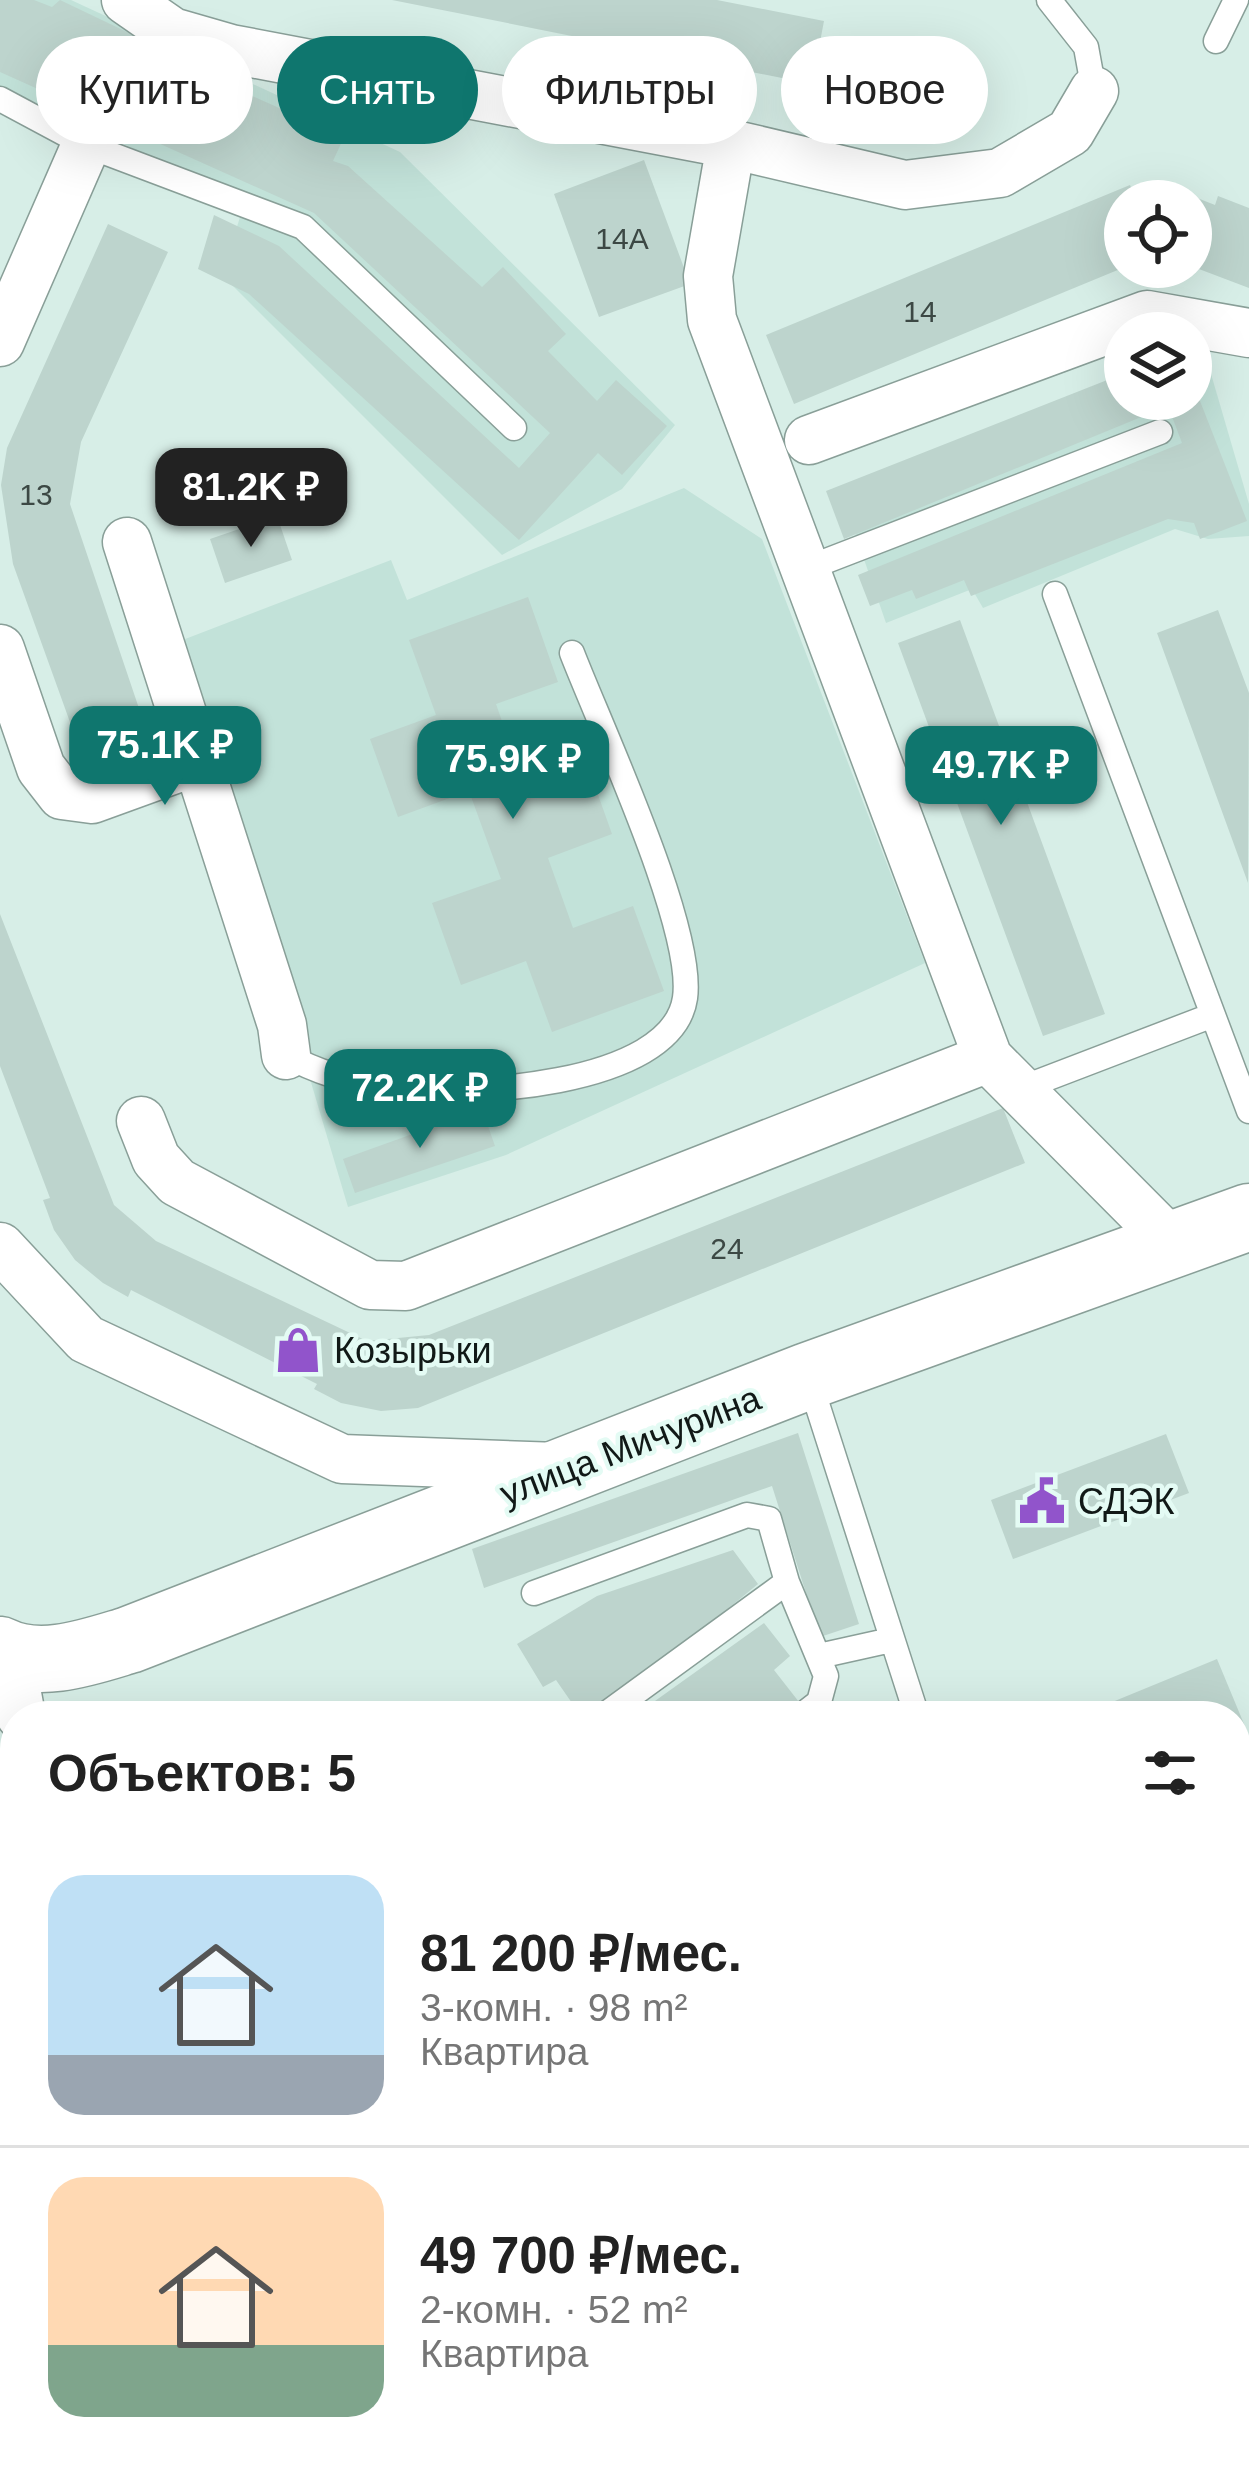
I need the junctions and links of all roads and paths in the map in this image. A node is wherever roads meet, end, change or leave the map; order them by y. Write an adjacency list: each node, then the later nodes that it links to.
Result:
1 (126, 0): 7 (street)
2 (1048, 0): 5 (lane)
3 (1236, 0): 4 (lane)
4 (1216, 41)
5 (1094, 91): 8 (street)
6 (0, 99): 9 (lane)
7 (502, 100)
8 (731, 144): 16 (street)
9 (86, 145): 11 (street); 12 (lane)
10 (1249, 333): 14 (street)
11 (0, 342)
12 (514, 428)
13 (1160, 432): 16 (lane)
14 (809, 440)
15 (127, 542): 20 (street)
16 (808, 568): 23 (street)
17 (1054, 593): 21 (lane)
18 (0, 649): 20 (street)
19 (572, 653): 22 (lane)
20 (194, 762): 22 (street)
21 (1213, 1016): 23 (lane); 24 (lane)
22 (286, 1055)
23 (1003, 1074): 25 (street); 27 (street)
24 (1249, 1112)
25 (141, 1121)
26 (1249, 1216): 27 (street, улица Мичурина)
27 (1173, 1244): 29 (street, улица Мичурина)
28 (0, 1247): 30 (street)
29 (808, 1376): 30 (street, улица Мичурина); 33 (lane)
30 (572, 1467): 35 (street, улица Мичурина)
31 (787, 1582): 32 (lane); 34 (lane); 36 (lane)
32 (534, 1594)
33 (891, 1640): 34 (lane); 38 (lane)
34 (819, 1656): 37 (lane)
35 (10, 1674)
36 (624, 1701)
37 (819, 1701)
38 (911, 1701)

